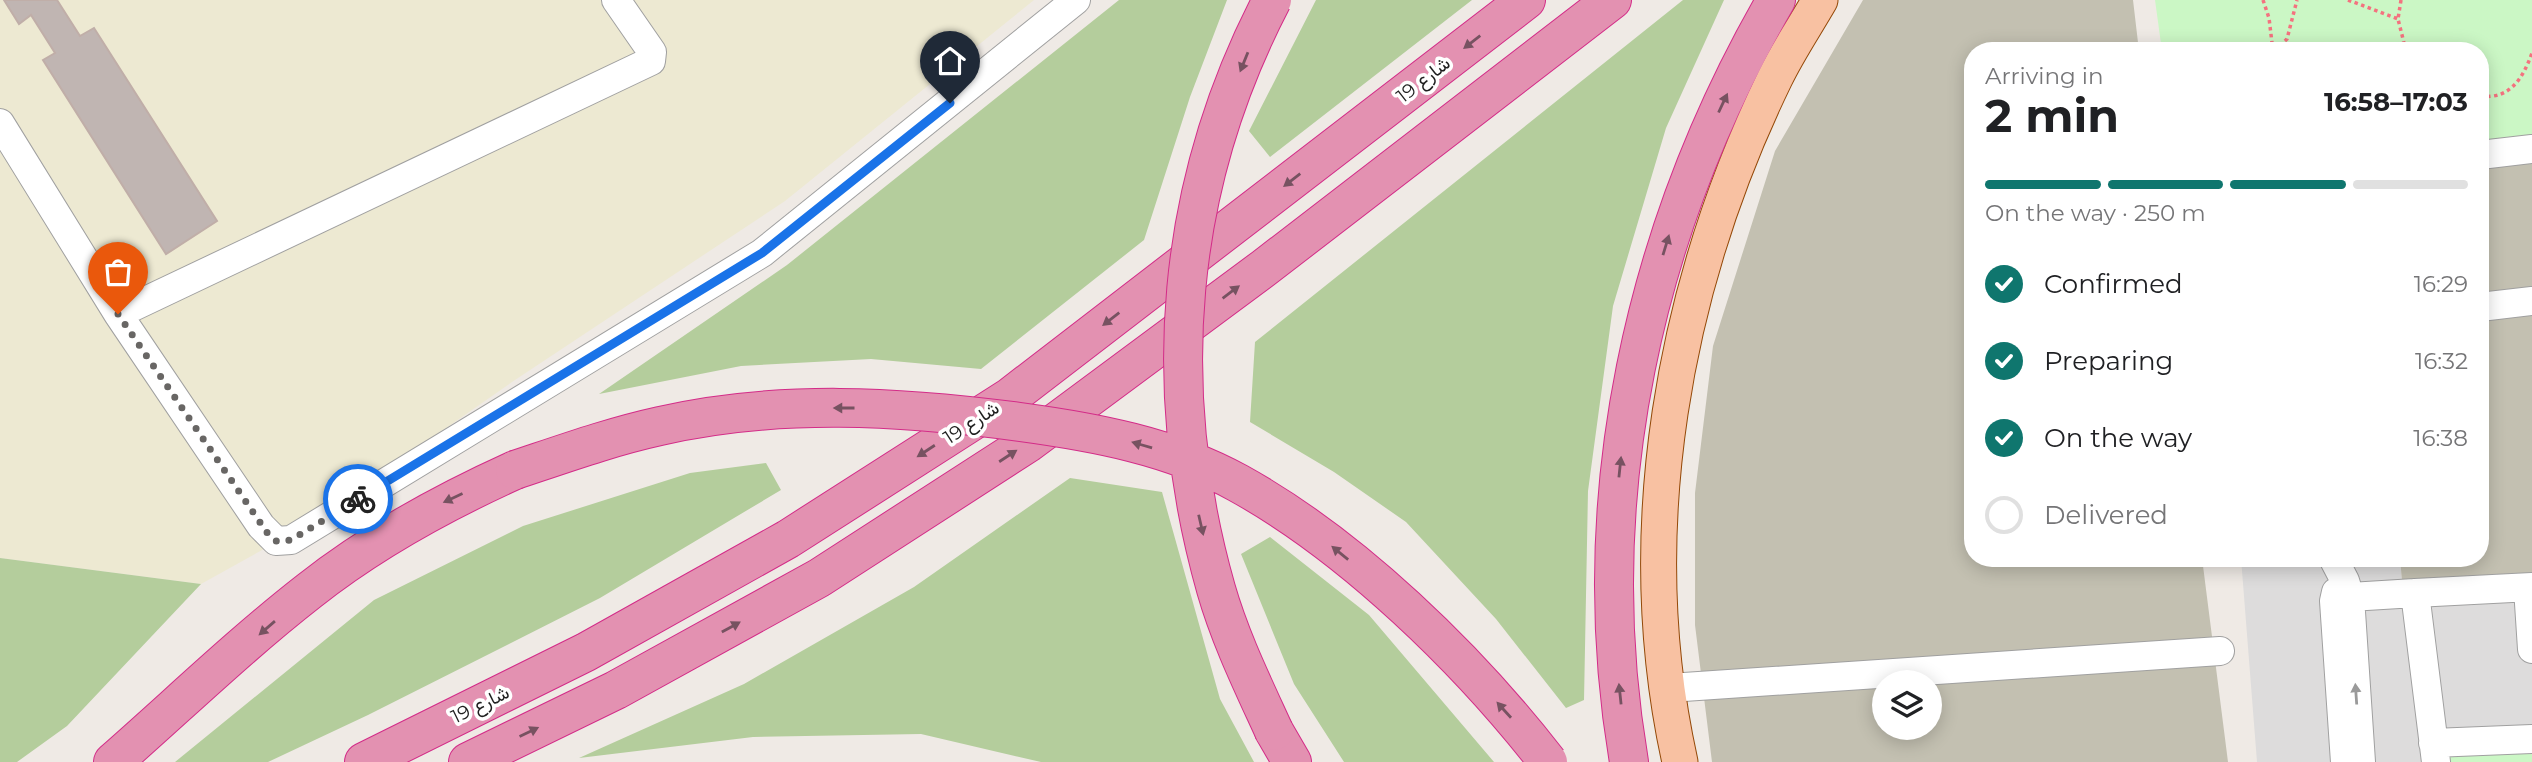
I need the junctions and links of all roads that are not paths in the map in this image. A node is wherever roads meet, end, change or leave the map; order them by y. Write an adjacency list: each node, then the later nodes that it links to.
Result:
1 (616, 0): 13 (street)
2 (1076, 0): 13 (street)
3 (1272, 0): 26 (highway, one-way to 26, bridge)
4 (1526, 0): 24 (highway, شارع 19, one-way to 24)
5 (1612, 0): 25 (highway, one-way to 5)
6 (1776, 0): 28 (highway, one-way to 6)
7 (1820, 0): 20 (main road)
8 (0, 123): 13 (street)
9 (2532, 149): 10 (street)
10 (2489, 154)
11 (2532, 301): 12 (street)
12 (2489, 306)
13 (118, 314)
14 (2337, 567): 17 (street)
15 (2530, 588): 16 (street); 18 (street)
16 (2415, 593): 17 (street); 22 (street)
17 (2342, 599): 30 (street); 31 (street, one-way to 17)
18 (2532, 649)
19 (2220, 652): 20 (street)
20 (1669, 688): 29 (main road)
21 (2532, 739): 22 (street)
22 (2435, 753)
23 (113, 762): 27 (highway, one-way to 23, bridge)
24 (364, 762)
25 (468, 762)
26 (1292, 762)
27 (1548, 762)
28 (1629, 762)
29 (1681, 762)
30 (2345, 762)
31 (2361, 762)

